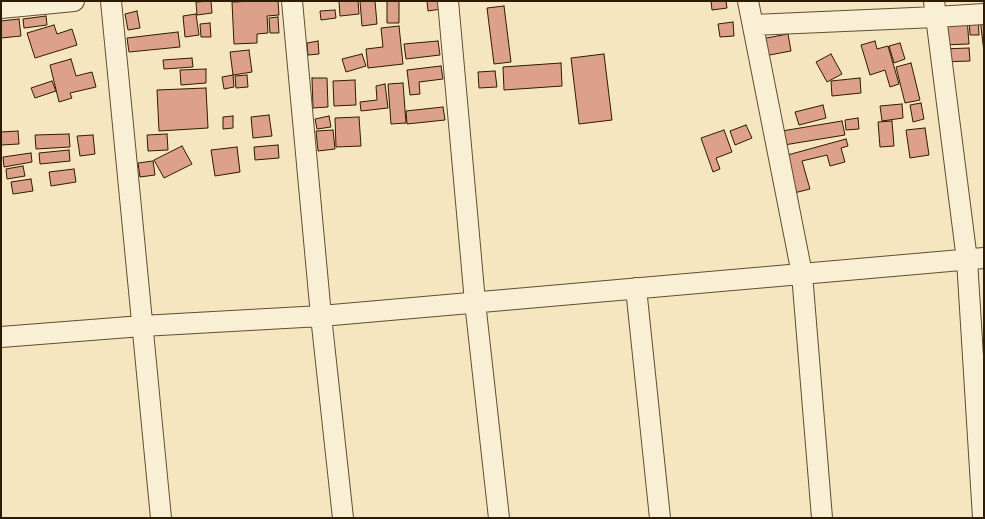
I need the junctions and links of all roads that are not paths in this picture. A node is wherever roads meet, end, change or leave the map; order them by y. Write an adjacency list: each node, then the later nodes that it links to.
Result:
1 (74, 1): 6 (street)
2 (111, 1): 15 (street)
3 (292, 1): 14 (street)
4 (448, 1): 13 (street)
5 (748, 1): 9 (street)
6 (1, 8)
7 (935, 9): 8 (street); 9 (street); 10 (street)
8 (984, 14)
9 (753, 25): 11 (street)
10 (976, 259): 11 (street); 17 (street)
11 (802, 274): 12 (street); 22 (street)
12 (636, 288): 13 (street); 21 (street)
13 (475, 302): 14 (street); 20 (street)
14 (321, 316): 15 (street); 19 (street)
15 (142, 326): 16 (street); 18 (street)
16 (1, 337)
17 (982, 496): 23 (street)
18 (161, 518)
19 (343, 518)
20 (499, 518)
21 (660, 518)
22 (822, 518)
23 (982, 518)

